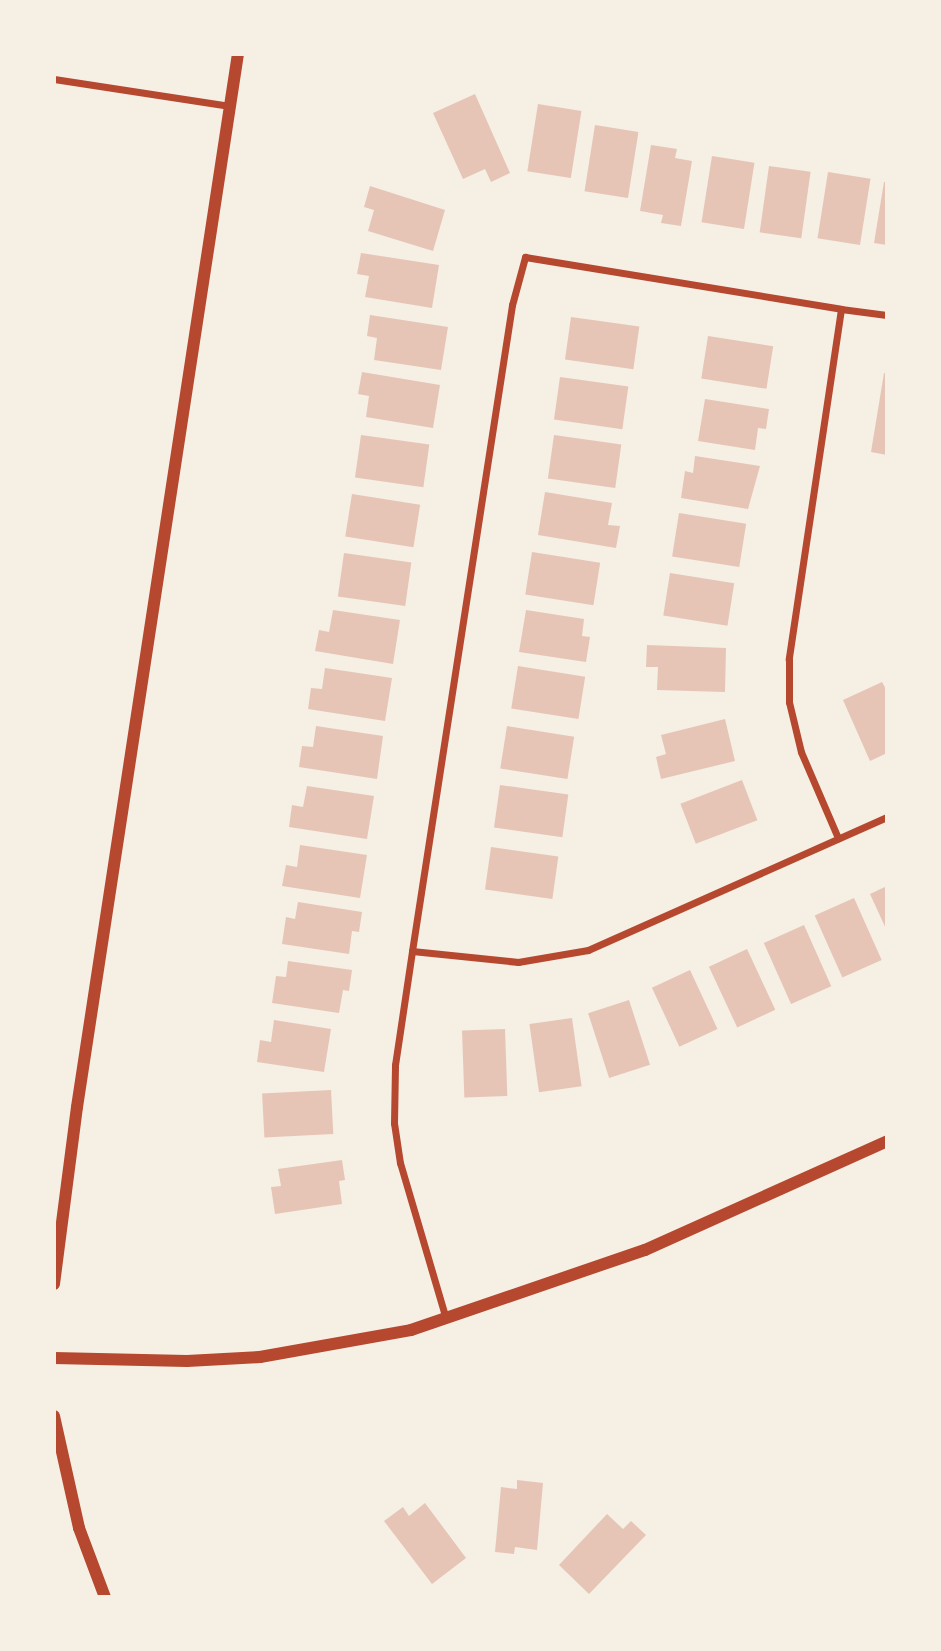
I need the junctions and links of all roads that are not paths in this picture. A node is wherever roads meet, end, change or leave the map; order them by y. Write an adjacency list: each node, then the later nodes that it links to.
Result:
1 (238, 54): 3 (street)
2 (54, 79): 3 (street)
3 (230, 106): 10 (street)
4 (841, 309): 5 (street); 7 (street); 8 (street)
5 (887, 315)
6 (887, 817): 7 (street)
7 (838, 838): 8 (street)
8 (412, 951): 11 (street)
9 (887, 1141): 11 (street)
10 (54, 1284)
11 (446, 1319): 12 (street)
12 (54, 1359)
13 (54, 1416): 14 (street)
14 (104, 1597)

